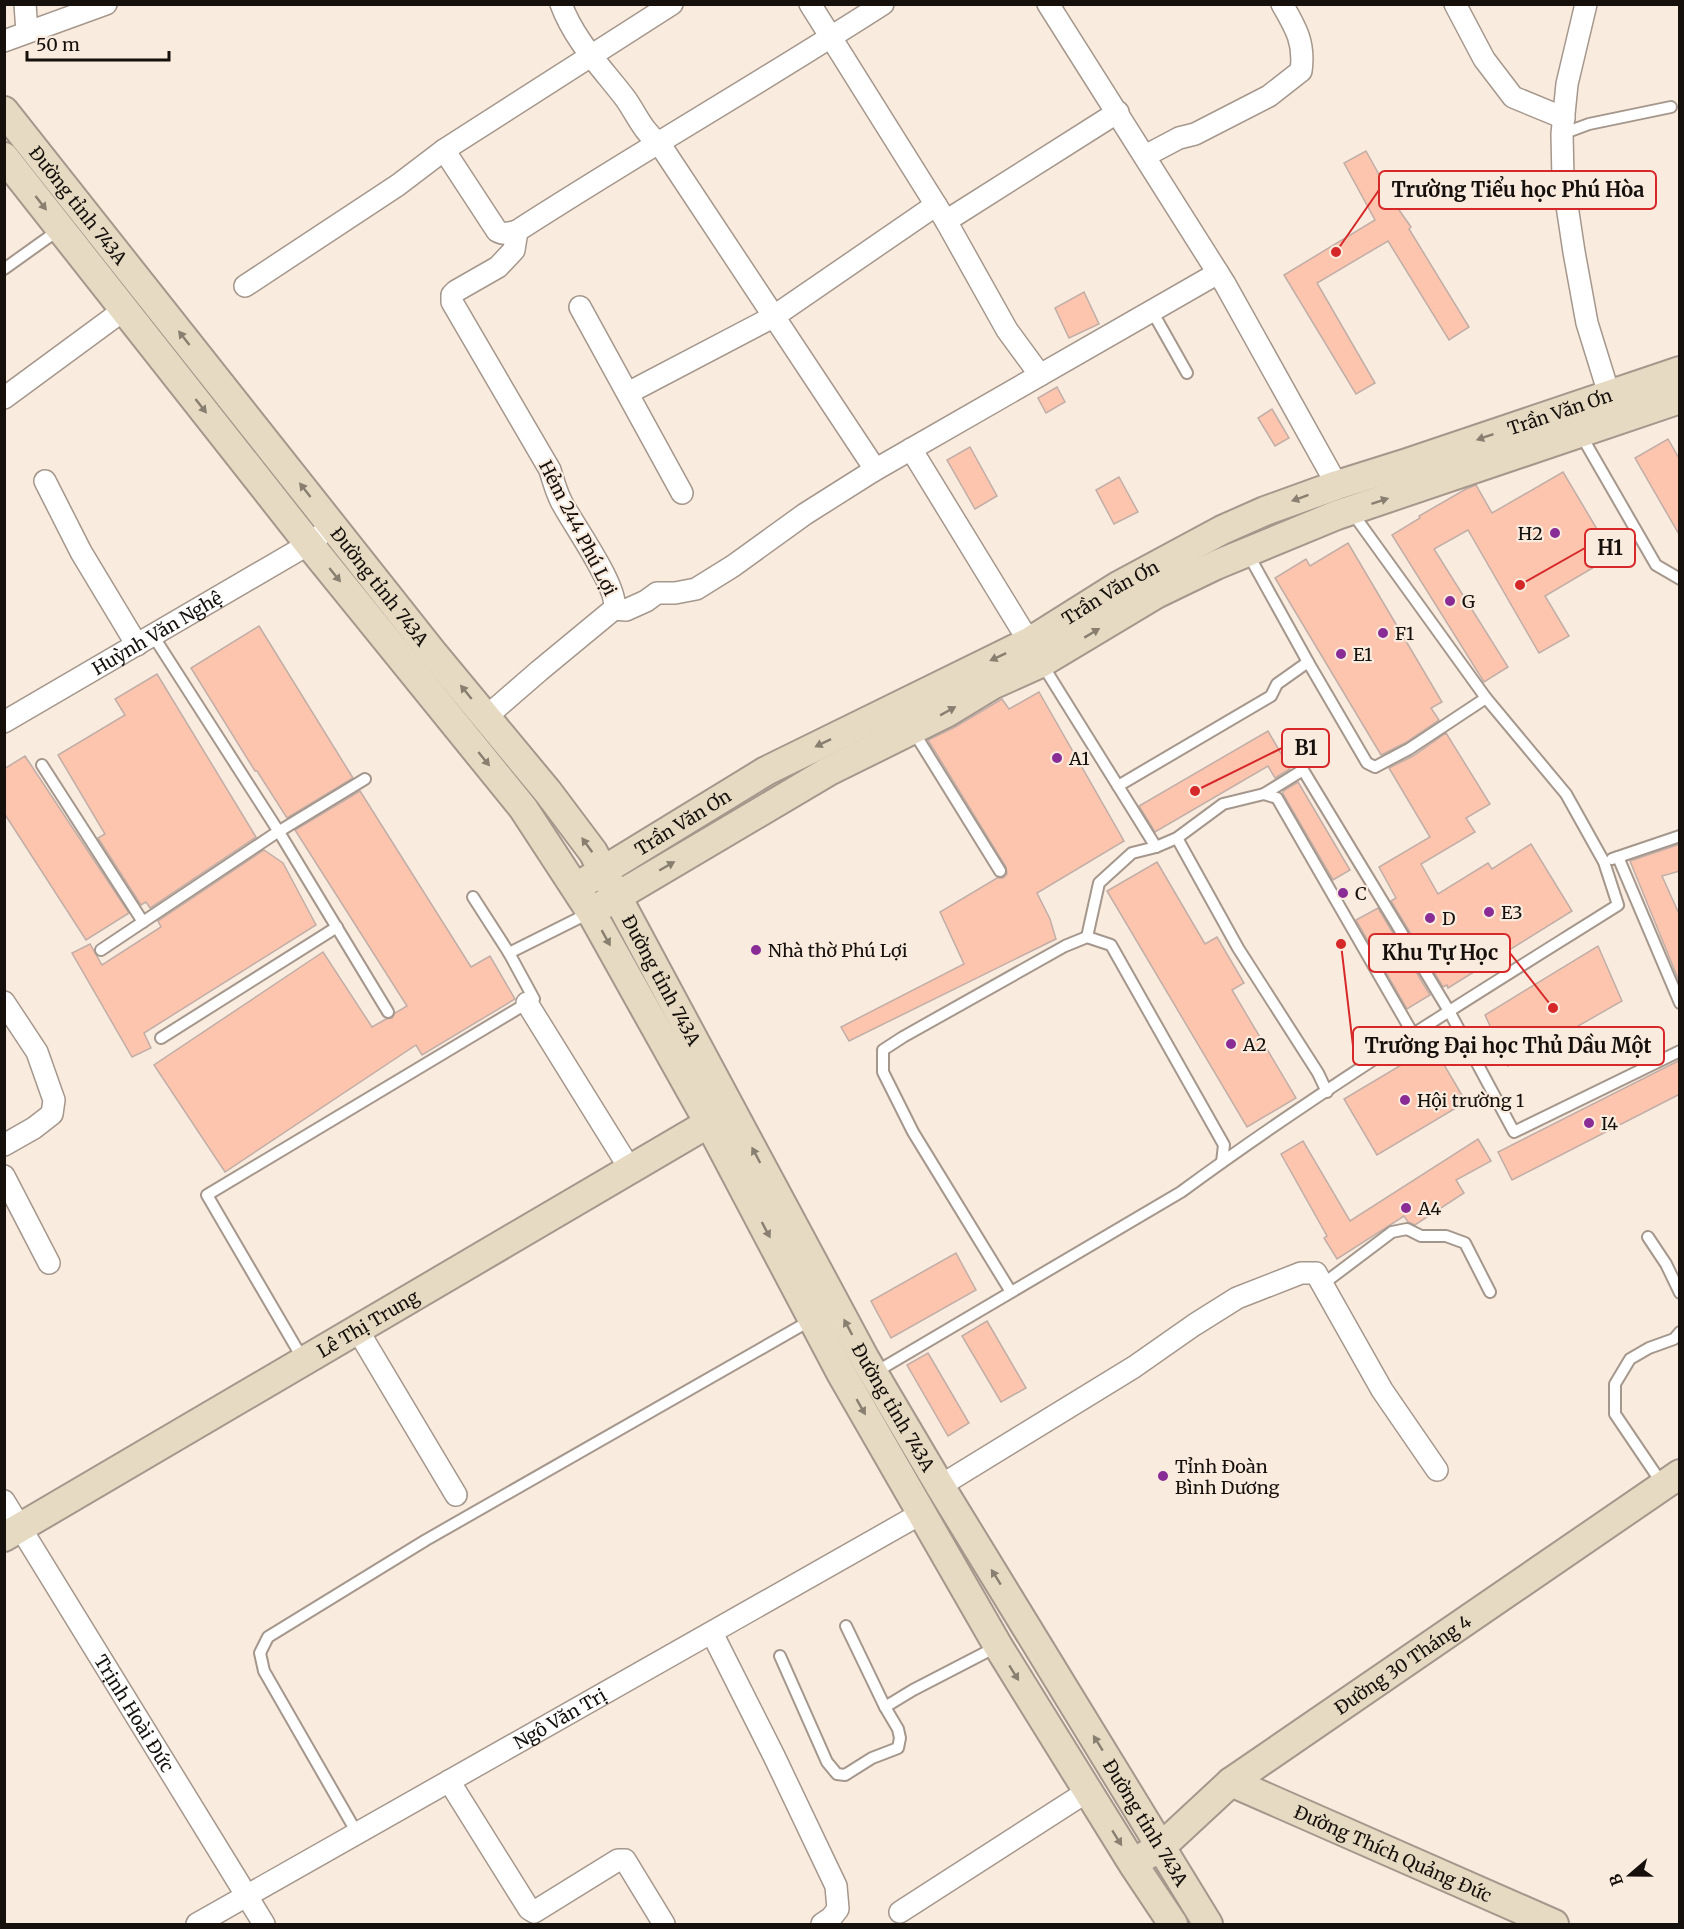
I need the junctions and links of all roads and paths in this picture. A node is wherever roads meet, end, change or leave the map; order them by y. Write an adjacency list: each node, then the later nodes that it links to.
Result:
1 (25, 4): 11 (street)
2 (106, 4): 11 (street)
3 (561, 4): 14 (street)
4 (672, 4): 14 (street)
5 (810, 4): 12 (street)
6 (883, 4): 12 (street)
7 (1048, 4): 17 (street)
8 (1282, 4): 21 (street)
9 (1455, 4): 18 (street)
10 (1586, 4): 18 (street)
11 (27, 32): 13 (street)
12 (830, 38): 19 (street); 23 (street)
13 (4, 41)
14 (592, 56): 19 (street); 20 (street)
15 (1671, 107): 18 (lane)
16 (4, 111): 47 (main road, Đường tỉnh 743A, one-way to 16)
17 (1118, 112): 21 (street); 23 (street)
18 (1563, 126): 39 (street)
19 (659, 143): 25 (street); 32 (street)
20 (444, 150): 25 (street); 28 (street)
21 (1145, 156): 27 (street)
22 (12, 171): 24 (main road, Đường tỉnh 743A, one-way to 24)
23 (941, 213): 32 (street); 35 (street)
24 (61, 229): 26 (lane); 30 (main road, Đường tỉnh 743A)
25 (517, 231): 51 (street, Hẻm 244 Phú Lợi)
26 (4, 269)
27 (1218, 273): 31 (street); 44 (street)
28 (245, 286)
29 (580, 307): 36 (street)
30 (124, 309): 37 (street); 48 (main road, Đường tỉnh 743A, one-way to 48)
31 (1152, 311): 34 (lane); 35 (street)
32 (773, 316): 36 (street); 42 (street)
33 (1680, 371): 39 (main road, Trần Văn Ơn)
34 (1187, 373)
35 (1040, 375): 41 (street)
36 (628, 393): 45 (street)
37 (4, 398)
38 (1680, 399): 39 (main road, Trần Văn Ơn)
39 (1613, 407): 40 (main road, Trần Văn Ơn); 44 (main road, Trần Văn Ơn, one-way to 44)
40 (1579, 432): 46 (main road, Trần Văn Ơn, one-way to 40); 50 (lane)
41 (911, 449): 42 (street); 53 (street)
42 (873, 471): 51 (street)
43 (45, 481): 52 (street)
44 (1337, 485): 53 (main road, Trần Văn Ơn, one-way to 53)
45 (682, 493)
46 (1351, 510): 49 (main road, Trần Văn Ơn); 55 (lane)
47 (333, 525): 48 (street, Huỳnh Văn Nghệ); 56 (main road, Đường tỉnh 743A, one-way to 47)
48 (309, 544): 52 (street, Huỳnh Văn Nghệ); 71 (main road, Đường tỉnh 743A, one-way to 71)
49 (1247, 552): 53 (main road, Trần Văn Ơn, one-way to 49); 54 (lane)
50 (1680, 579)
51 (614, 609): 56 (street, Hẻm 244 Phú Lợi)
52 (144, 640): 57 (street, Huỳnh Văn Nghệ); 63 (lane)
53 (1035, 652): 58 (main road, Trần Văn Ơn, one-way to 53); 61 (lane); 69 (main road, Trần Văn Ơn, one-way to 69)
54 (1308, 662): 55 (lane); 61 (lane)
55 (1486, 698): 68 (lane)
56 (486, 717): 69 (main road, Đường tỉnh 743A, one-way to 56)
57 (4, 722)
58 (912, 729): 70 (lane); 72 (main road, Trần Văn Ơn, one-way to 58)
59 (42, 765): 75 (lane)
60 (365, 779): 63 (lane)
61 (1118, 786): 66 (lane)
62 (1264, 794): 65 (lane); 83 (lane); 85 (lane)
63 (279, 832): 75 (lane); 76 (lane)
64 (1680, 836): 67 (lane)
65 (1177, 838): 66 (lane); 88 (lane)
66 (1156, 847): 77 (lane)
67 (1618, 857): 68 (lane); 82 (lane)
68 (1604, 862): 83 (lane)
69 (603, 870): 71 (main road, Trần Văn Ơn); 72 (main road, Đường tỉnh 743A)
70 (1000, 871)
71 (576, 888): 74 (main road, Đường tỉnh 743A)
72 (616, 895): 74 (main road, Trần Văn Ơn); 89 (main road, Đường tỉnh 743A)
73 (473, 897): 79 (lane)
74 (591, 912): 79 (lane); 89 (main road, Đường tỉnh 743A, one-way to 89)
75 (143, 922): 78 (lane)
76 (336, 927): 84 (lane); 86 (lane)
77 (1087, 937): 91 (lane); 97 (lane)
78 (101, 950)
79 (509, 953): 81 (lane)
80 (4, 1002): 90 (street)
81 (527, 1003): 92 (street); 103 (lane)
82 (1680, 1003)
83 (1449, 1011): 85 (lane); 87 (lane)
84 (388, 1012)
85 (1413, 1034): 88 (lane)
86 (161, 1038)
87 (1680, 1051)
88 (1327, 1092): 91 (lane)
89 (720, 1116): 92 (main road, Lê Thị Trung); 100 (main road, Đường tỉnh 743A, one-way to 100); 104 (main road, Đường tỉnh 743A, one-way to 89)
90 (4, 1145)
91 (1221, 1162): 97 (lane)
92 (630, 1169): 101 (main road, Lê Thị Trung)
93 (4, 1176): 95 (street)
94 (1648, 1237): 99 (lane)
95 (49, 1263)
96 (1323, 1284): 98 (lane); 105 (street); 107 (street)
97 (1011, 1292): 104 (lane)
98 (1490, 1292)
99 (1680, 1293)
100 (813, 1319): 110 (main road, Đường tỉnh 743A, one-way to 110); 120 (lane)
101 (357, 1329): 103 (main road, Lê Thị Trung); 108 (street)
102 (1680, 1332): 106 (lane)
103 (304, 1361): 111 (main road, Lê Thị Trung)
104 (873, 1373): 107 (main road, Đường tỉnh 743A)
105 (1437, 1470)
106 (1672, 1479): 118 (main road, Đường 30 Tháng 4)
107 (940, 1486): 121 (main road, Đường tỉnh 743A, one-way to 107)
108 (456, 1495)
109 (4, 1501): 111 (street, Trịnh Hoài Đức)
110 (922, 1513): 113 (street, Ngô Văn Trị); 114 (main road, Đường tỉnh 743A)
111 (13, 1532): 123 (street, Trịnh Hoài Đức)
112 (846, 1626): 116 (lane)
113 (711, 1633): 117 (street, Ngô Văn Trị); 128 (street)
114 (998, 1646): 116 (lane); 119 (main road, Đường tỉnh 743A, one-way to 119)
115 (780, 1656): 116 (lane)
116 (885, 1707)
117 (449, 1781): 120 (street, Ngô Văn Trị); 127 (street)
118 (1231, 1782): 121 (main road, Đường 30 Tháng 4); 131 (main road, Đường Thích Quảng Đức)
119 (1088, 1791): 122 (main road, Đường tỉnh 743A, one-way to 122); 124 (street)
120 (357, 1833): 123 (street, Ngô Văn Trị)
121 (1161, 1847): 122 (main road, Đường 30 Tháng 4); 130 (main road, Đường tỉnh 743A)
122 (1133, 1864): 129 (main road, Đường tỉnh 743A)
123 (246, 1895): 125 (street, Ngô Văn Trị); 126 (street, Trịnh Hoài Đức)
124 (900, 1912)
125 (196, 1924)
126 (264, 1924)
127 (664, 1924)
128 (822, 1924)
129 (1173, 1924)
130 (1208, 1924)
131 (1554, 1924)

